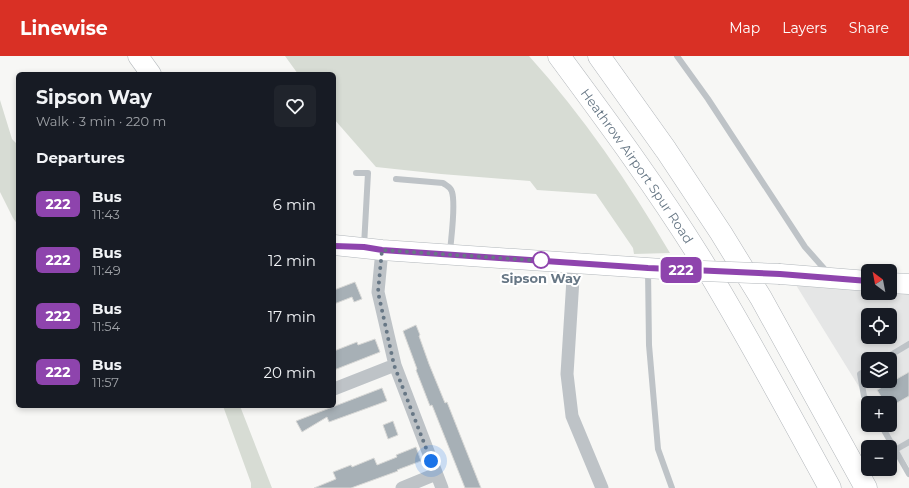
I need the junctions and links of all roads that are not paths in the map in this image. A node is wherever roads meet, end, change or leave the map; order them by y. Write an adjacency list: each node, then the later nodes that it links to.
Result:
1 (138, 56): 5 (main road)
2 (559, 56): 30 (highway, Heathrow Airport Spur Road)
3 (599, 56): 31 (highway)
4 (677, 56): 13 (lane)
5 (150, 72)
6 (356, 173): 9 (lane)
7 (396, 179): 10 (lane)
8 (336, 246): 9 (main road)
9 (373, 249): 10 (main road); 19 (street)
10 (449, 255): 11 (main road)
11 (574, 263): 12 (main road); 28 (street)
12 (648, 268): 13 (main road, bridge); 29 (lane)
13 (833, 279): 14 (main road)
14 (861, 281)
15 (897, 283): 16 (main road)
16 (909, 284)
17 (909, 344): 18 (lane)
18 (896, 352)
19 (394, 365): 20 (street); 24 (street)
20 (336, 388)
21 (909, 442): 22 (lane)
22 (897, 449)
23 (897, 453): 25 (lane)
24 (436, 474): 26 (street); 27 (street)
25 (909, 474)
26 (402, 488)
27 (442, 488)
28 (602, 488)
29 (672, 488)
30 (830, 488)
31 (866, 488)

